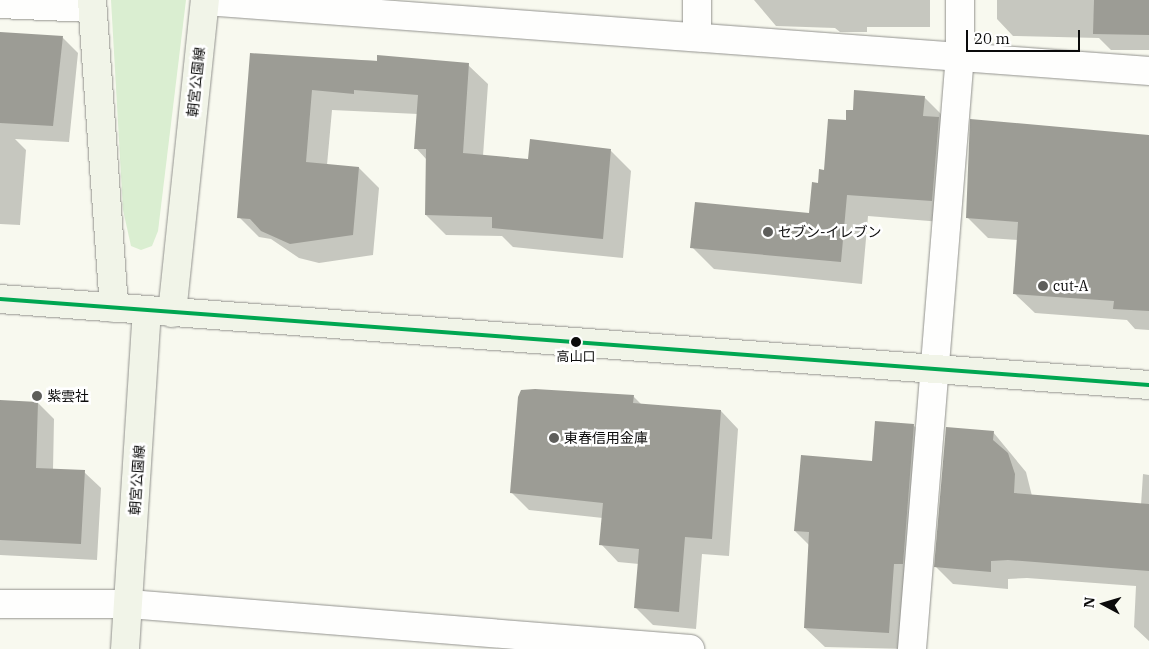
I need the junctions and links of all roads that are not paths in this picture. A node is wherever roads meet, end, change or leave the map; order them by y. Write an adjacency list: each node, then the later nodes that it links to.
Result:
1 (205, 0): 6 (street); 12 (street, 朝宮公園線)
2 (698, 0): 7 (street)
3 (960, 0): 8 (street)
4 (0, 4): 5 (street)
5 (92, 4): 11 (street)
6 (438, 8): 7 (street)
7 (697, 37): 8 (street)
8 (960, 55): 9 (street); 13 (street)
9 (1149, 70)
10 (0, 299): 11 (street)
11 (114, 308): 12 (street)
12 (160, 312): 13 (street); 16 (street, 朝宮公園線)
13 (935, 368): 14 (street); 20 (street)
14 (1149, 385)
15 (0, 604): 16 (street)
16 (129, 604): 17 (street); 18 (street, 朝宮公園線)
17 (433, 639): 19 (street)
18 (125, 649)
19 (690, 649)
20 (912, 649)

